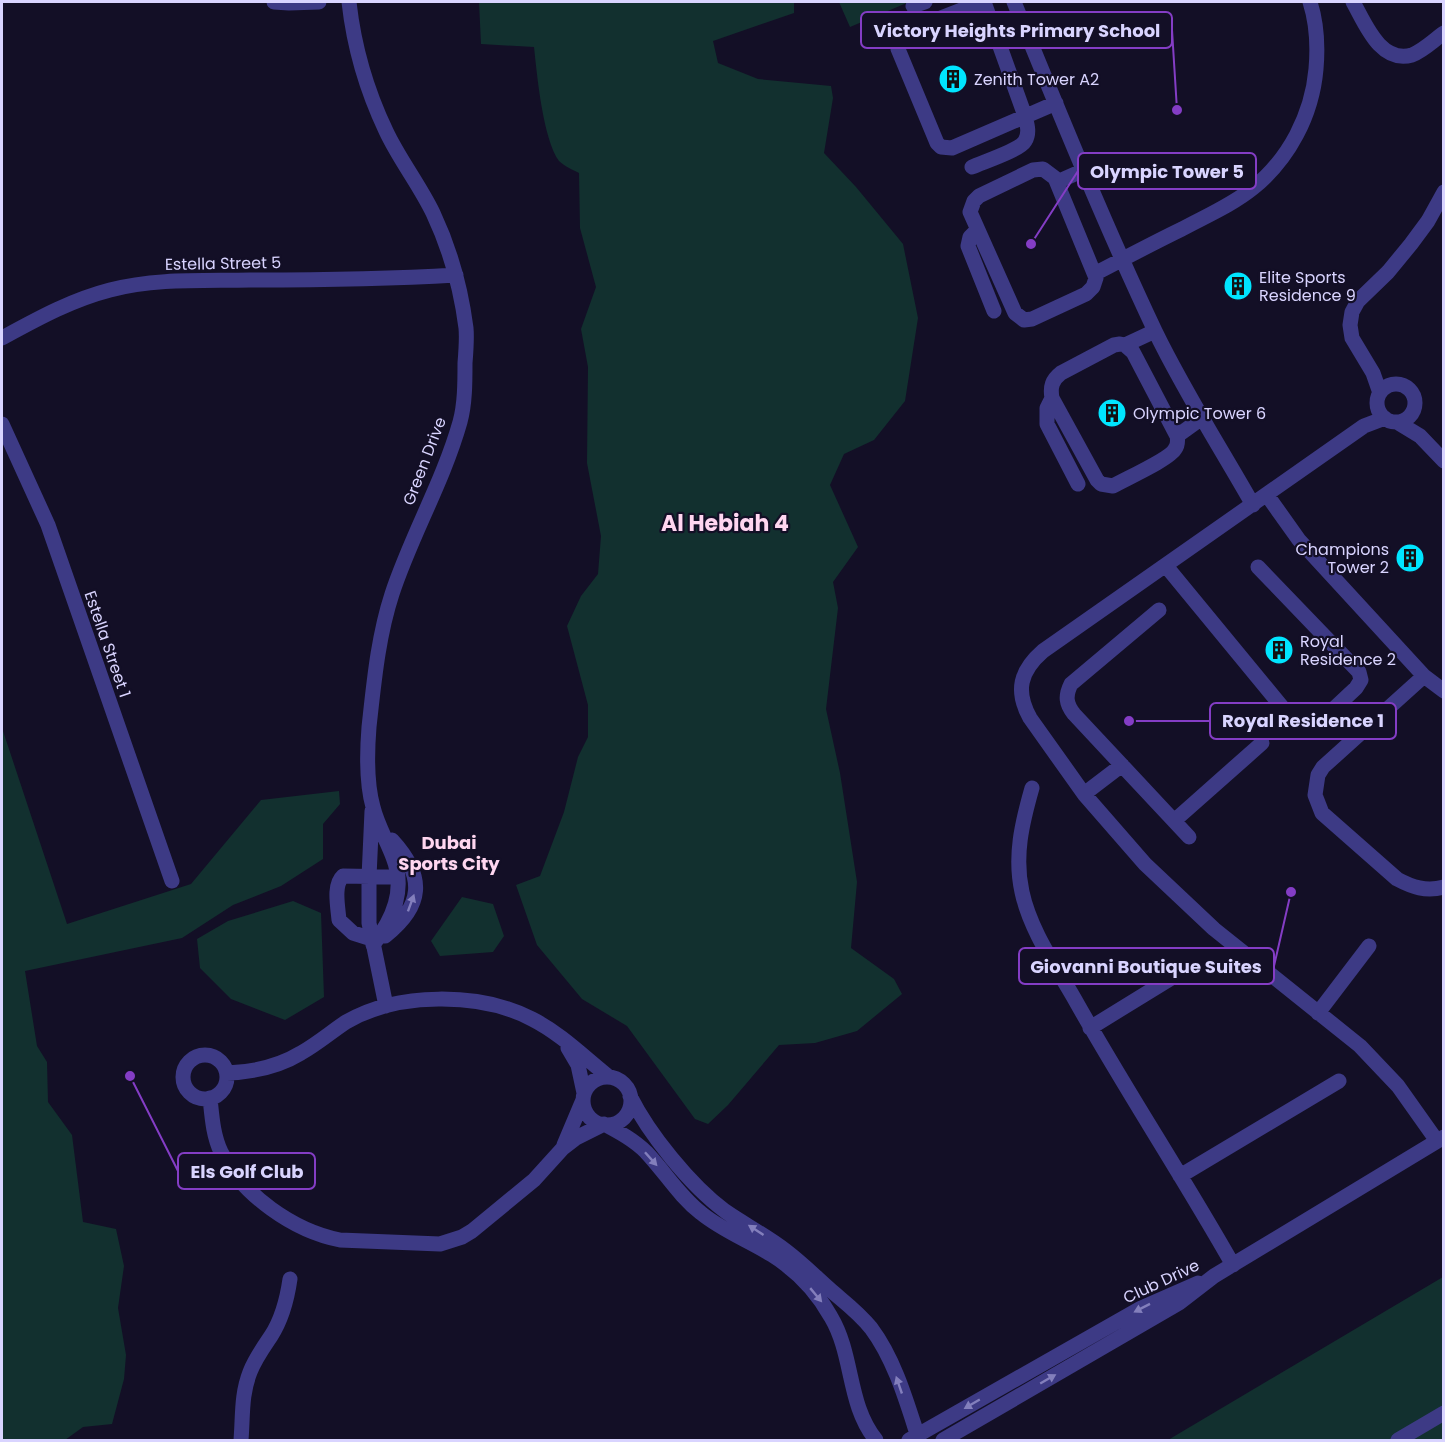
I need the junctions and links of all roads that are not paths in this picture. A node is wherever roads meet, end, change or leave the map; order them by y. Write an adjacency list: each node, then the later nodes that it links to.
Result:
1 (274, 2): 2 (street)
2 (319, 2)
3 (349, 2): 18 (street, Green Drive)
4 (983, 2): 10 (street); 10 (street)
5 (1014, 2): 9 (street)
6 (1310, 2): 16 (street)
7 (1353, 2): 8 (street)
8 (1443, 33)
9 (1056, 103): 10 (street); 12 (street)
10 (1025, 116): 11 (street)
11 (972, 167)
12 (1084, 170): 13 (street); 16 (street)
13 (1057, 182): 15 (street); 17 (street)
14 (1443, 192): 23 (street)
15 (976, 230): 17 (street); 19 (street)
16 (1123, 259): 17 (street); 20 (street)
17 (1096, 273)
18 (456, 275): 21 (street, Estella Street 5); 45 (street, Green Drive)
19 (994, 310)
20 (1155, 331): 22 (street); 26 (street)
21 (2, 338)
22 (1125, 345): 24 (street); 30 (street)
23 (1383, 394): 25 (street); 27 (street); 29 (street)
24 (1052, 398): 30 (street); 33 (street)
25 (1412, 413): 27 (street); 31 (street)
26 (1202, 418): 30 (street); 35 (street)
27 (1391, 420): 29 (street); 31 (street)
28 (2, 424): 51 (street, Estella Street 1)
29 (1364, 426): 34 (street)
30 (1177, 435)
31 (1420, 436): 32 (street)
32 (1443, 461)
33 (1078, 484)
34 (1267, 495): 35 (street); 39 (street)
35 (1253, 505): 36 (street)
36 (1166, 566): 37 (street); 44 (street)
37 (1258, 567)
38 (1159, 610): 42 (street)
39 (1424, 676): 40 (street); 52 (street)
40 (1443, 691)
41 (1262, 743): 46 (street)
42 (1122, 765): 44 (street); 46 (street)
43 (1032, 788): 58 (street)
44 (1084, 795): 57 (street)
45 (372, 805): 47 (street, Green Drive); 49 (street, Green Drive)
46 (1174, 821): 48 (street)
47 (381, 828): 50 (street, Green Drive); 53 (street, one-way to 47)
48 (1189, 837)
49 (369, 877): 50 (street); 53 (street, Green Drive); 53 (street)
50 (398, 877): 53 (street, Green Drive)
51 (172, 881)
52 (1443, 887)
53 (372, 942): 56 (street, Green Drive)
54 (1369, 946): 57 (street)
55 (1198, 961): 58 (street)
56 (386, 1006): 59 (street); 60 (street)
57 (1318, 1013): 67 (street)
58 (1090, 1028): 69 (street)
59 (564, 1041): 61 (street); 64 (street)
60 (227, 1073): 65 (street); 65 (street)
61 (609, 1077): 63 (street); 64 (street)
62 (1340, 1081): 69 (street)
63 (630, 1095): 66 (street); 74 (street, one-way to 63)
64 (584, 1097): 66 (street); 68 (street)
65 (210, 1098): 68 (street)
66 (604, 1124): 68 (street); 76 (street, one-way to 76)
67 (1440, 1139): 70 (street)
68 (563, 1148)
69 (1180, 1176): 70 (street)
70 (1233, 1265): 71 (street)
71 (1215, 1276): 74 (street, Club Drive, one-way to 74); 77 (street, Club Drive, one-way to 71)
72 (290, 1279): 75 (street)
73 (1443, 1413): 78 (street)
74 (915, 1439)
75 (241, 1440)
76 (876, 1440)
77 (943, 1440)
78 (1398, 1440)

